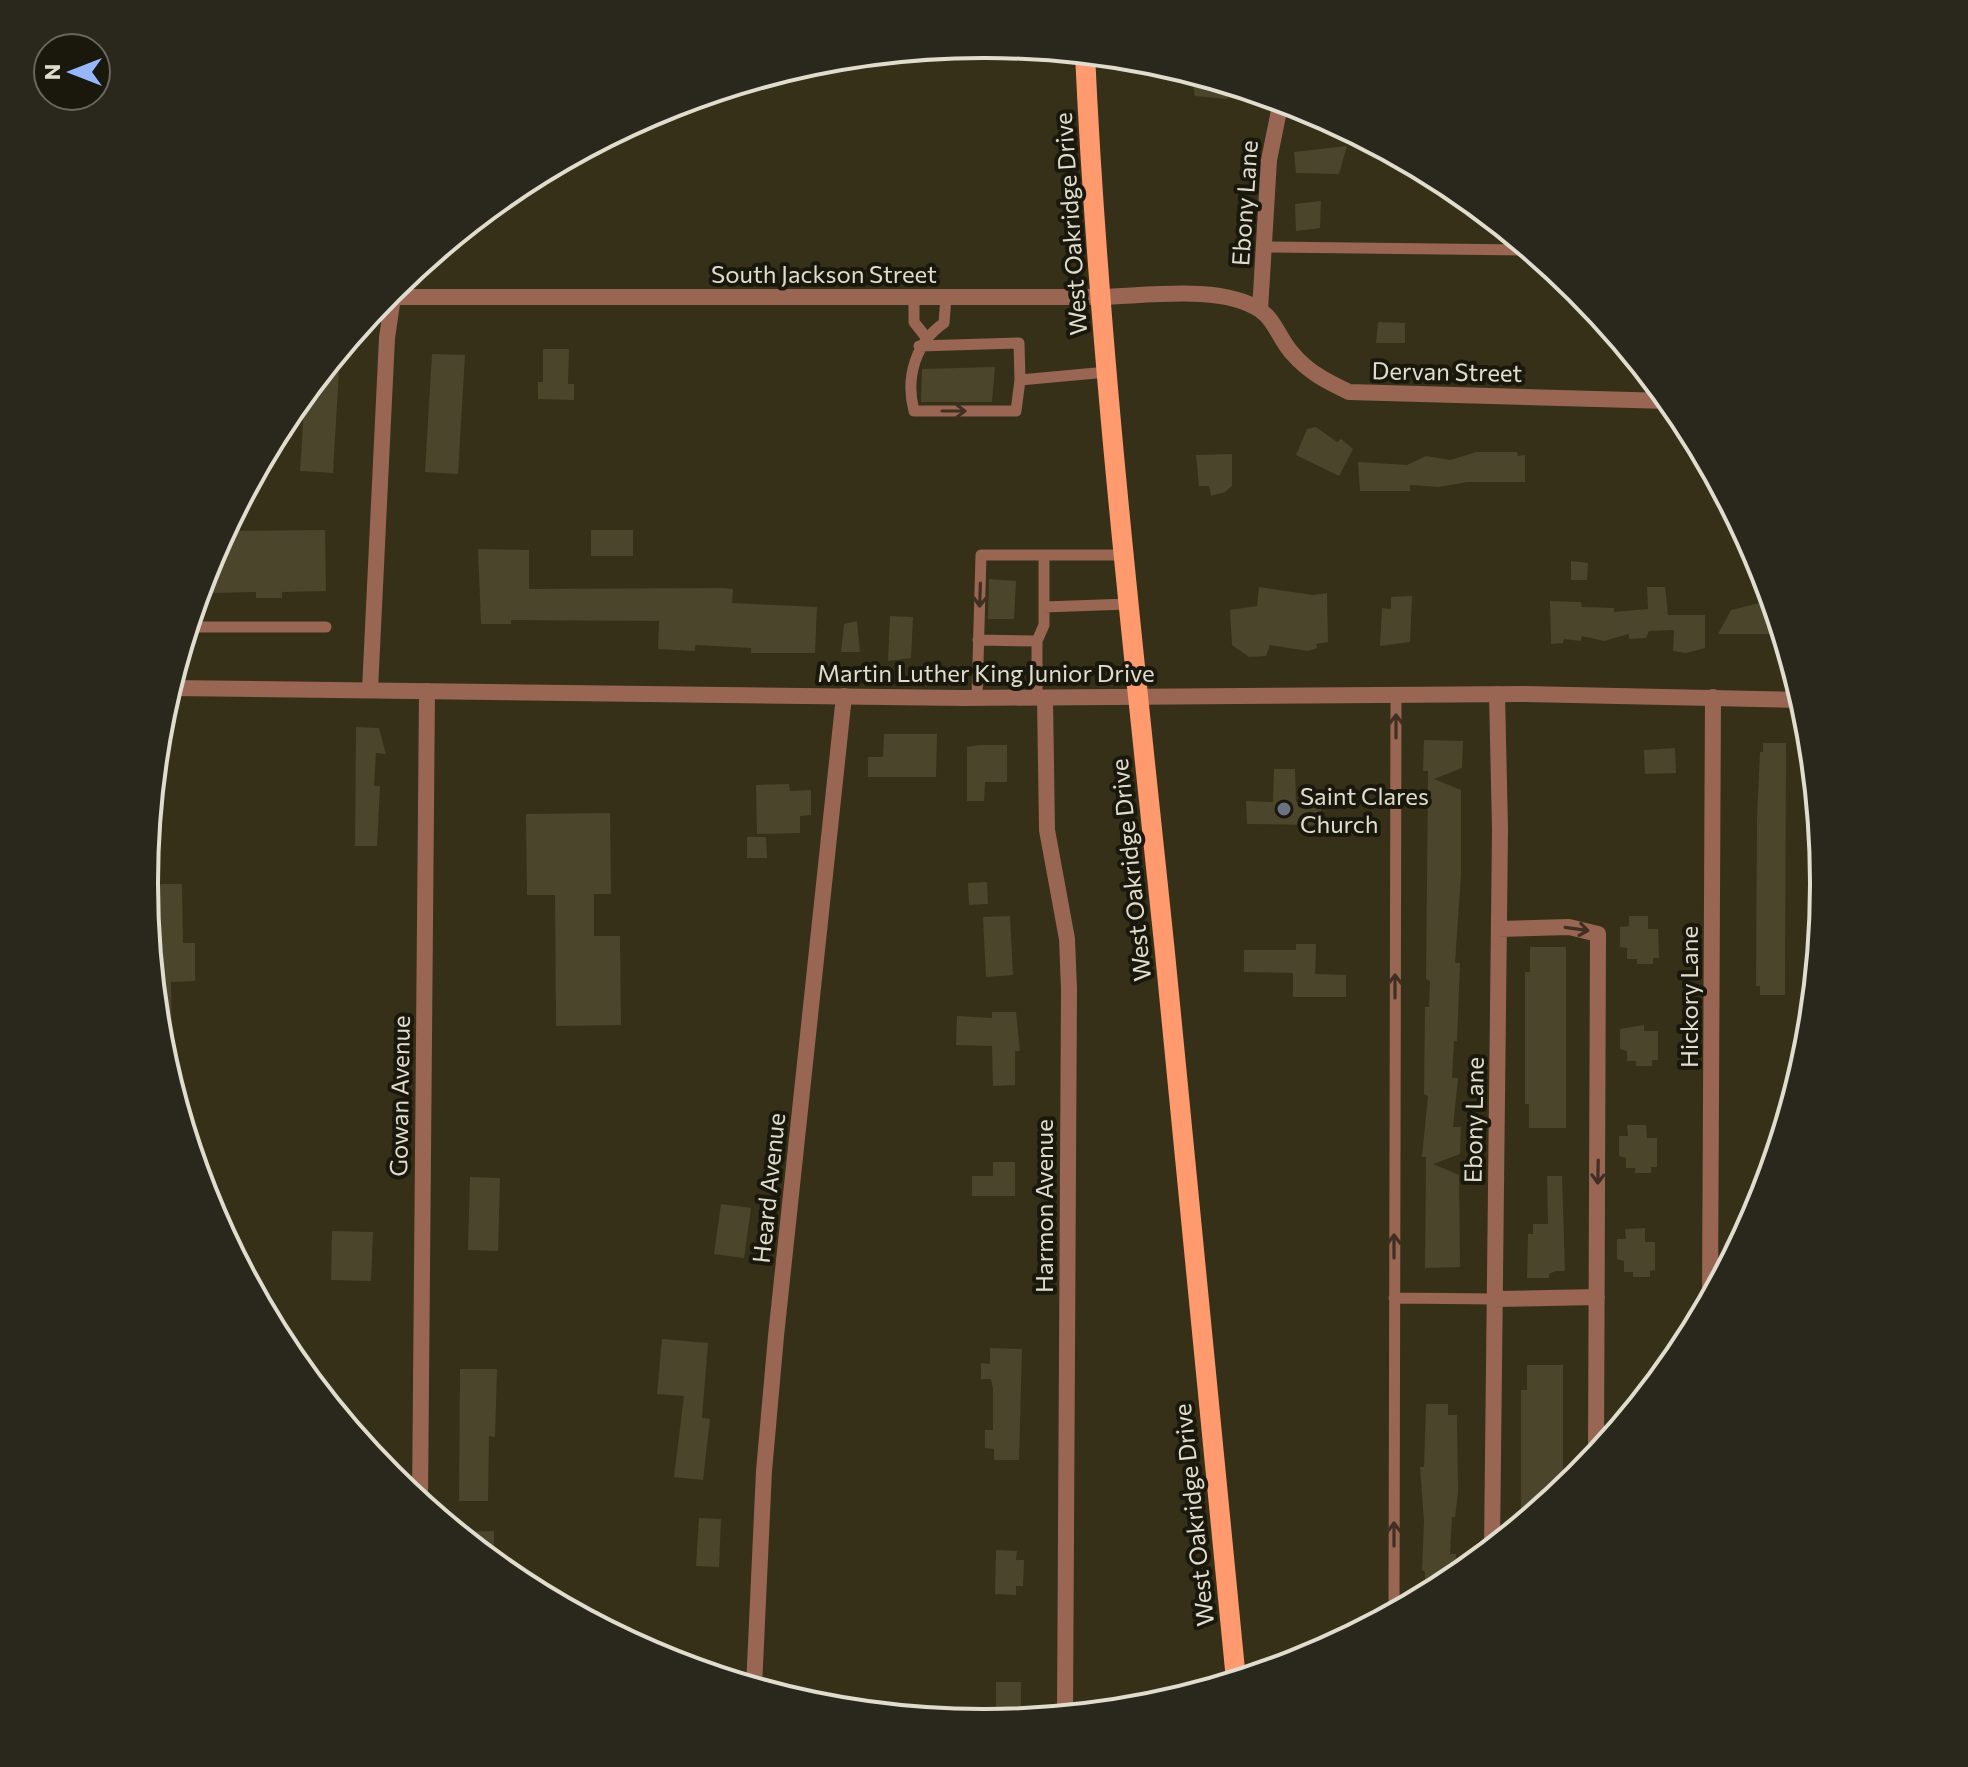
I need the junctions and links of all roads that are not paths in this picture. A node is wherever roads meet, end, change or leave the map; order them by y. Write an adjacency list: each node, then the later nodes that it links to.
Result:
1 (1086, 64): 8 (main road, West Oakridge Drive)
2 (1282, 114): 3 (street, Ebony Lane)
3 (1266, 247): 4 (lane); 9 (street, Ebony Lane)
4 (1512, 250)
5 (403, 297): 6 (street, South Jackson Street)
6 (914, 297): 7 (street, South Jackson Street); 11 (lane)
7 (946, 297): 8 (street, South Jackson Street); 11 (lane)
8 (1101, 297): 9 (street, South Jackson Street); 12 (main road, West Oakridge Drive)
9 (1260, 310): 14 (street, Dervan Street)
10 (388, 313): 24 (street)
11 (922, 341): 13 (lane); 13 (lane, one-way to 13)
12 (1107, 372): 13 (lane); 16 (main road, West Oakridge Drive)
13 (1020, 380)
14 (1653, 401)
15 (1044, 555): 16 (lane); 18 (lane); 21 (lane, one-way to 21)
16 (1123, 555): 17 (main road, West Oakridge Drive)
17 (1128, 604): 18 (lane); 29 (main road, West Oakridge Drive)
18 (1044, 607): 22 (lane)
19 (199, 627): 20 (lane)
20 (326, 627)
21 (978, 640): 22 (lane); 31 (lane)
22 (1037, 641): 32 (lane)
23 (182, 688): 24 (street, Martin Luther King Junior Drive)
24 (370, 690): 25 (street, Martin Luther King Junior Drive)
25 (427, 691): 28 (street, Martin Luther King Junior Drive); 40 (street, Gowan Avenue)
26 (1497, 694): 27 (street, Martin Luther King Junior Drive); 30 (street, Martin Luther King Junior Drive); 34 (street, Ebony Lane)
27 (1396, 695): 29 (street, Martin Luther King Junior Drive); 37 (lane, one-way to 27)
28 (844, 696): 31 (street, Martin Luther King Junior Drive); 44 (street, Heard Avenue)
29 (1138, 697): 32 (street, Martin Luther King Junior Drive); 43 (main road, West Oakridge Drive)
30 (1713, 697): 33 (street, Martin Luther King Junior Drive); 35 (street, Hickory Lane)
31 (977, 698): 32 (street, Martin Luther King Junior Drive)
32 (1041, 698): 45 (street, Harmon Avenue)
33 (1788, 700)
34 (1499, 929): 36 (street, one-way to 36); 38 (street, Ebony Lane)
35 (1710, 1275)
36 (1597, 1297): 38 (street); 39 (street)
37 (1394, 1298): 38 (lane); 42 (lane, one-way to 37)
38 (1495, 1299): 41 (street, Ebony Lane)
39 (1596, 1437)
40 (420, 1486)
41 (1492, 1534)
42 (1394, 1600)
43 (1235, 1669)
44 (755, 1676)
45 (1065, 1704)

